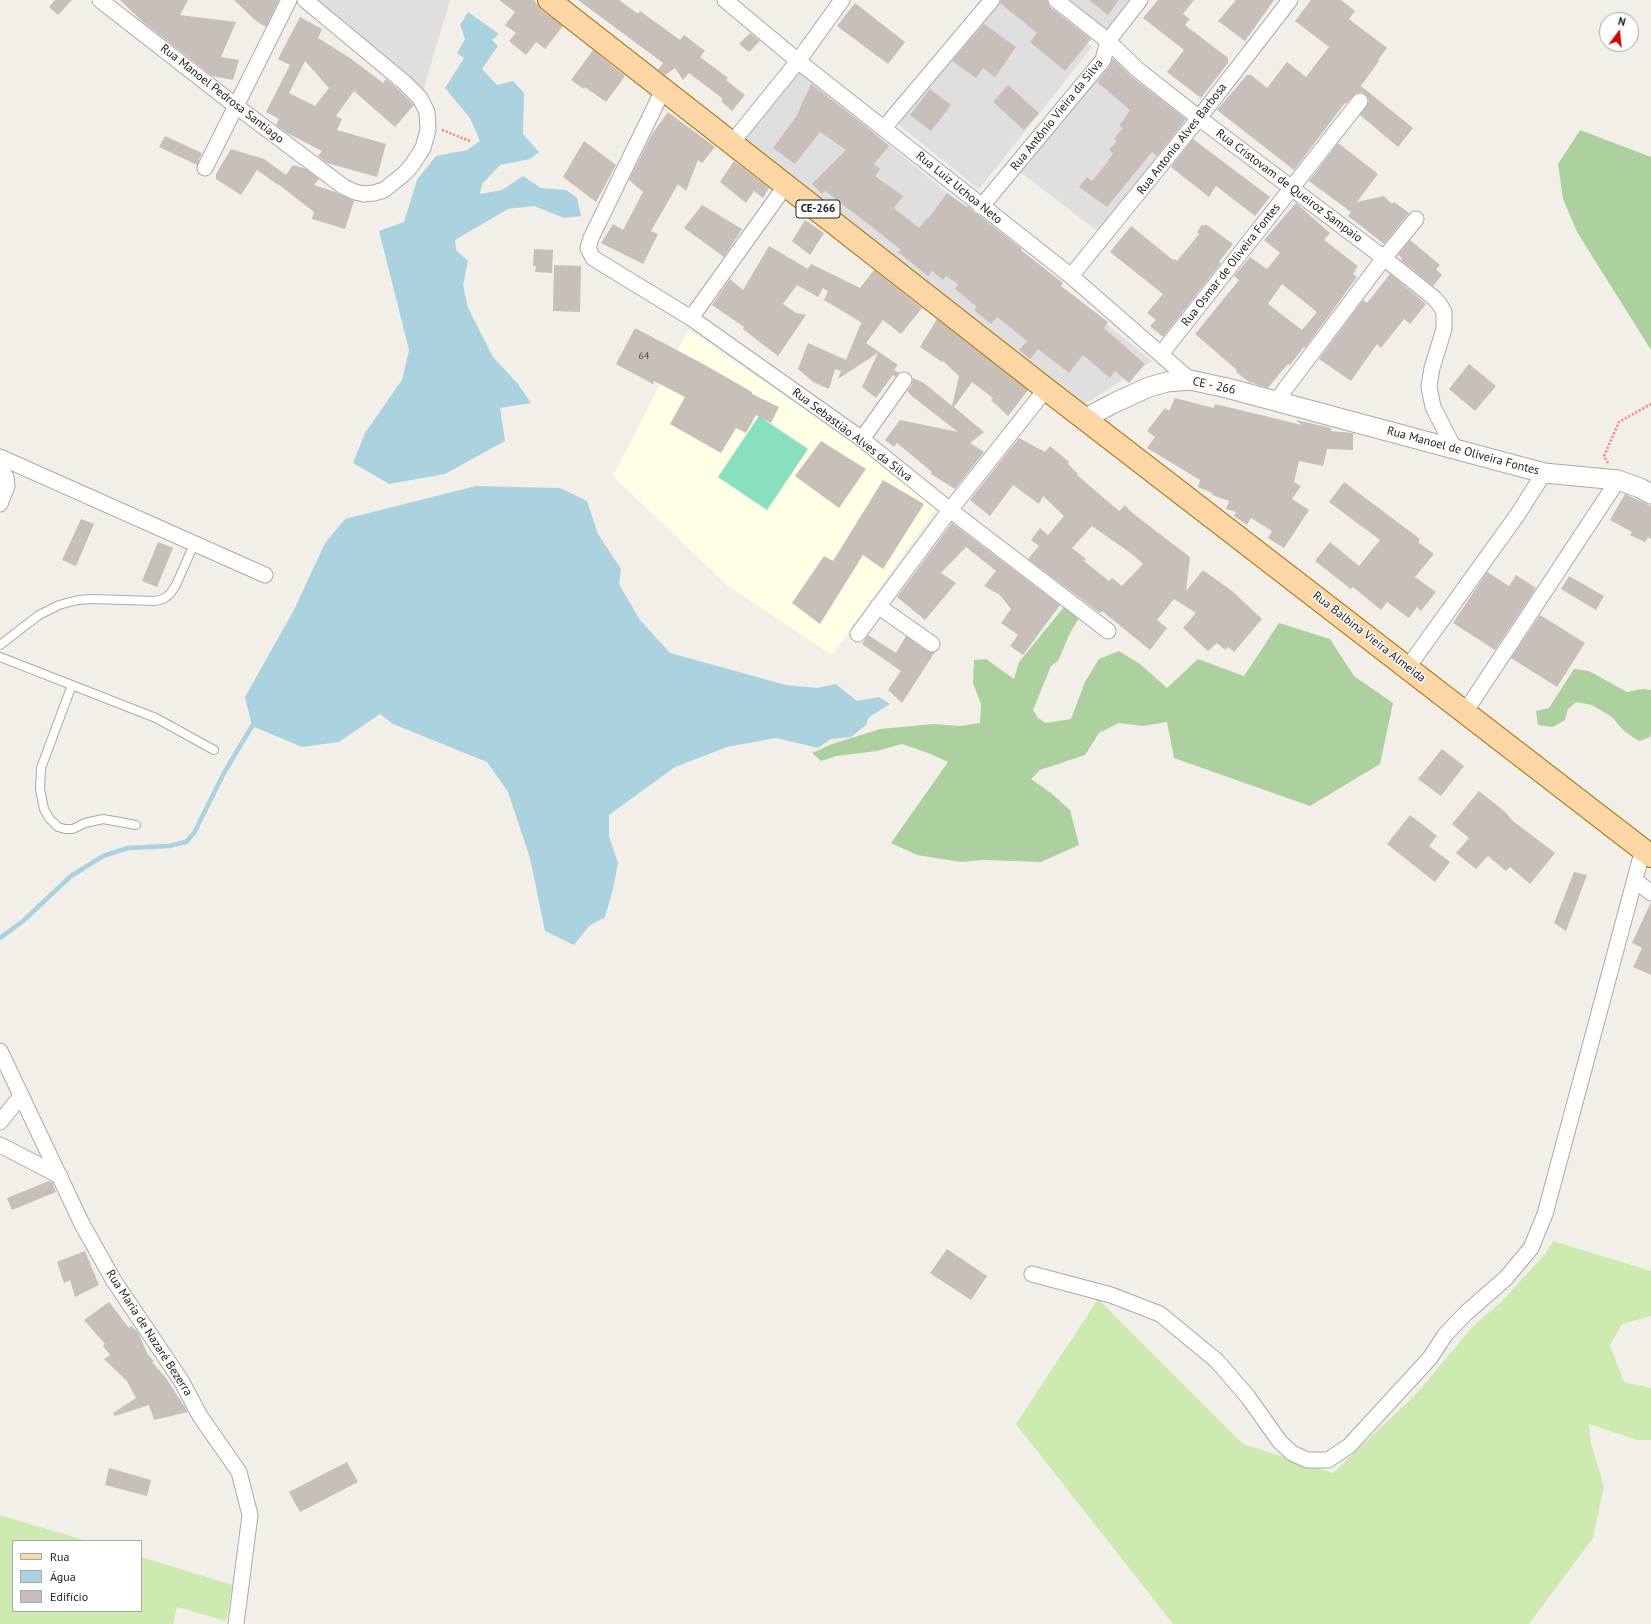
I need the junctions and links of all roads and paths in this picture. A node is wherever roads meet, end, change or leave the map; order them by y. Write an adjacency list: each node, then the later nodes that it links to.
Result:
1 (100, 0): 15 (street, Rua Manoel Pedrosa Santiago)
2 (289, 0): 15 (street)
3 (305, 0): 17 (street)
4 (549, 0): 13 (main road, CE-266)
5 (725, 0): 12 (street, Rua Luiz Uchoa Neto)
6 (842, 0): 12 (street)
7 (992, 0): 18 (street)
8 (1056, 0): 11 (street, Rua Cristovam de Queiroz Sampaio)
9 (1140, 0): 11 (street, Rua Antônio Vieira da Silva)
10 (1290, 0): 16 (street, Rua Antonio Alves Barbosa)
11 (1108, 41): 16 (street, Rua Cristovam de Queiroz Sampaio); 24 (street, Rua Antônio Vieira da Silva)
12 (798, 61): 18 (street, Rua Luiz Uchoa Neto); 20 (street)
13 (663, 90): 20 (main road, CE-266); 28 (street, Rua Sebastião Alves da Silva)
14 (1360, 101): 23 (street, Rua Osmar de Oliveira Fontes)
15 (236, 106): 17 (street, Rua Manoel Pedrosa Santiago); 21 (street)
16 (1199, 118): 23 (street, Rua Cristovam de Queiroz Sampaio); 27 (street, Rua Antonio Alves Barbosa)
17 (429, 124): 19 (path)
18 (884, 128): 24 (street, Rua Luiz Uchoa Neto)
19 (470, 141)
20 (731, 144): 22 (main road, CE-266)
21 (205, 168)
22 (786, 184): 28 (street); 32 (main road, CE-266)
23 (1291, 189): 26 (street, Rua Cristovam de Queiroz Sampaio); 29 (street, Rua Osmar de Oliveira Fontes)
24 (982, 207): 27 (street, Rua Luiz Uchoa Neto)
25 (1416, 219): 26 (street)
26 (1384, 258): 33 (street); 37 (street, Rua Cristovam de Queiroz Sampaio)
27 (1071, 276): 29 (street, Rua Luiz Uchoa Neto)
28 (691, 318): 36 (street, Rua Sebastião Alves da Silva)
29 (1161, 354): 31 (street, Rua Luiz Uchoa Neto)
30 (904, 380): 36 (street)
31 (1190, 380): 33 (street, CE - 266); 35 (street, CE - 266)
32 (1046, 389): 35 (main road, CE-266); 44 (street)
33 (1276, 401): 37 (street, Rua Manoel de Oliveira Fontes)
34 (1651, 404): 41 (path)
35 (1086, 418): 53 (main road, Rua Balbina Vieira Almeida)
36 (862, 439): 44 (street, Rua Sebastião Alves da Silva)
37 (1454, 448): 40 (street, Rua Manoel de Oliveira Fontes)
38 (0, 457): 45 (street)
39 (0, 469): 43 (street)
40 (1544, 473): 41 (street, Rua Manoel de Oliveira Fontes); 53 (street)
41 (1618, 480): 42 (street, Rua Manoel de Oliveira Fontes); 55 (street)
42 (1651, 494)
43 (0, 504)
44 (950, 510): 47 (street); 48 (street, Rua Sebastião Alves da Silva)
45 (194, 544): 46 (street); 51 (lane)
46 (265, 574)
47 (878, 606): 49 (street); 50 (street)
48 (1108, 631)
49 (858, 634)
50 (932, 644)
51 (0, 645)
52 (0, 657): 54 (lane)
53 (1408, 667): 55 (main road, Rua Balbina Vieira Almeida)
54 (72, 685): 56 (lane); 57 (lane)
55 (1465, 712): 58 (main road, Rua Balbina Vieira Almeida)
56 (214, 750)
57 (136, 825)
58 (1647, 853): 59 (street)
59 (1635, 880): 60 (street); 66 (street)
60 (1651, 893)
61 (0, 1051): 62 (street, Rua Maria de Nazaré Bezerra)
62 (21, 1096): 63 (street); 65 (street, Rua Maria de Nazaré Bezerra)
63 (0, 1122)
64 (0, 1145): 65 (street)
65 (60, 1176): 67 (street, Rua Maria de Nazaré Bezerra)
66 (1032, 1274)
67 (236, 1624)

